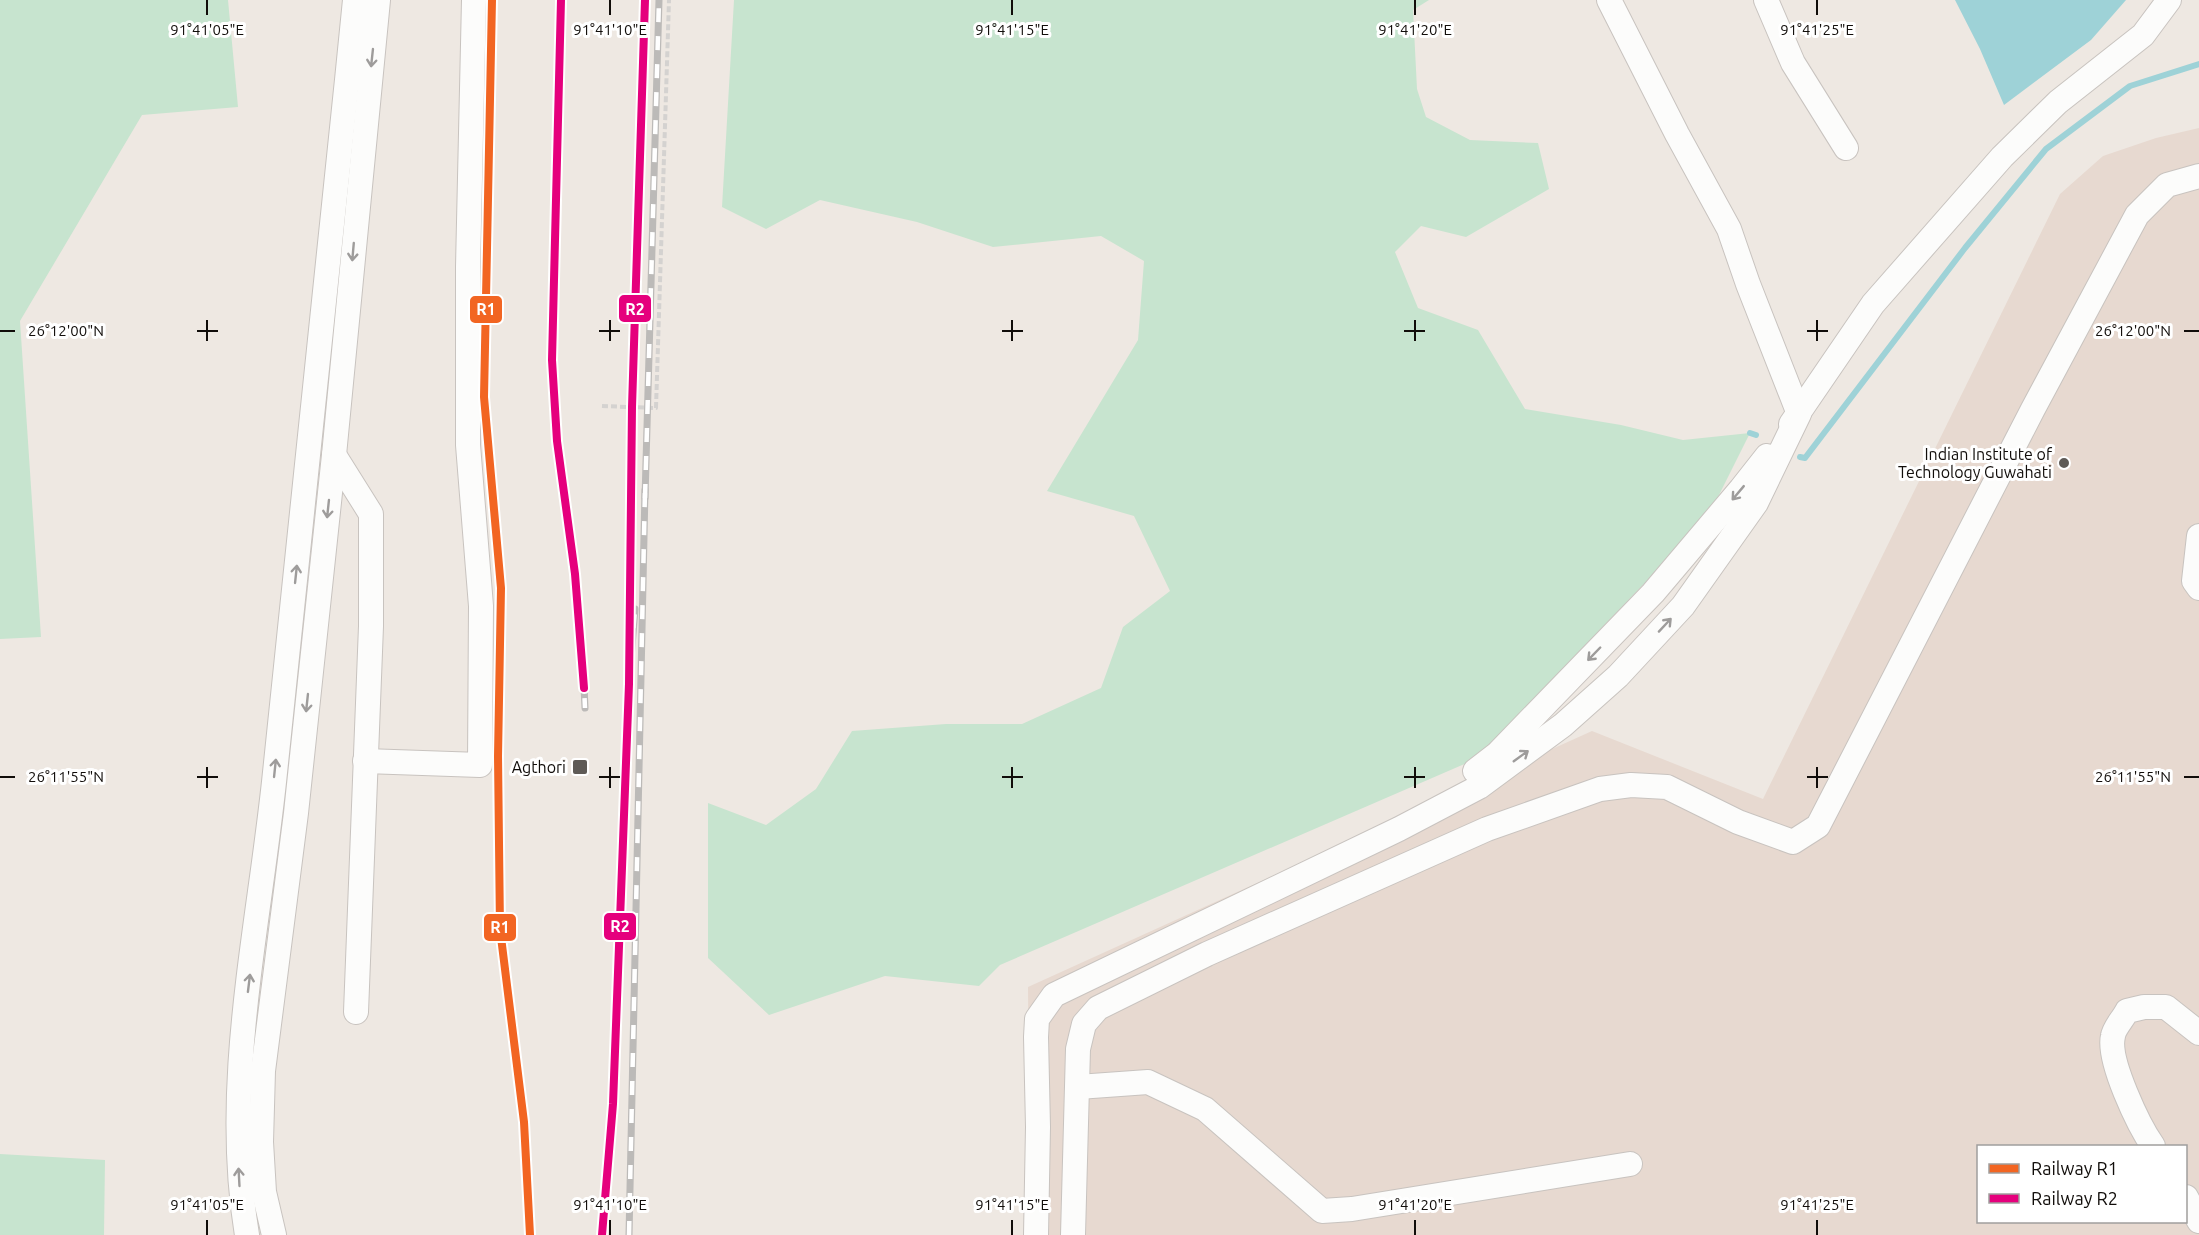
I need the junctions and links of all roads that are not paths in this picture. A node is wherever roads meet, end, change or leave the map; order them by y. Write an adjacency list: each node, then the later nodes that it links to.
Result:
1 (355, 0): 14 (street, one-way to 1)
2 (378, 0): 10 (street, one-way to 10)
3 (474, 0): 13 (street)
4 (1609, 0): 9 (street)
5 (1766, 0): 7 (street)
6 (2169, 0): 9 (street)
7 (1846, 148)
8 (2199, 176): 19 (street)
9 (1799, 414): 16 (street, one-way to 16); 16 (street, one-way to 9)
10 (334, 455): 13 (street); 15 (street, one-way to 15)
11 (2199, 536): 12 (street)
12 (2199, 588)
13 (365, 761): 17 (street)
14 (271, 811): 15 (street); 24 (street, one-way to 14)
15 (296, 813): 25 (street)
16 (1399, 829): 26 (street)
17 (356, 1012)
18 (2199, 1034): 20 (street)
19 (1078, 1087): 21 (street); 27 (street)
20 (2152, 1145)
21 (1630, 1164)
22 (2187, 1199): 23 (street)
23 (2199, 1221)
24 (247, 1235)
25 (274, 1235)
26 (1036, 1235)
27 (1073, 1235)

